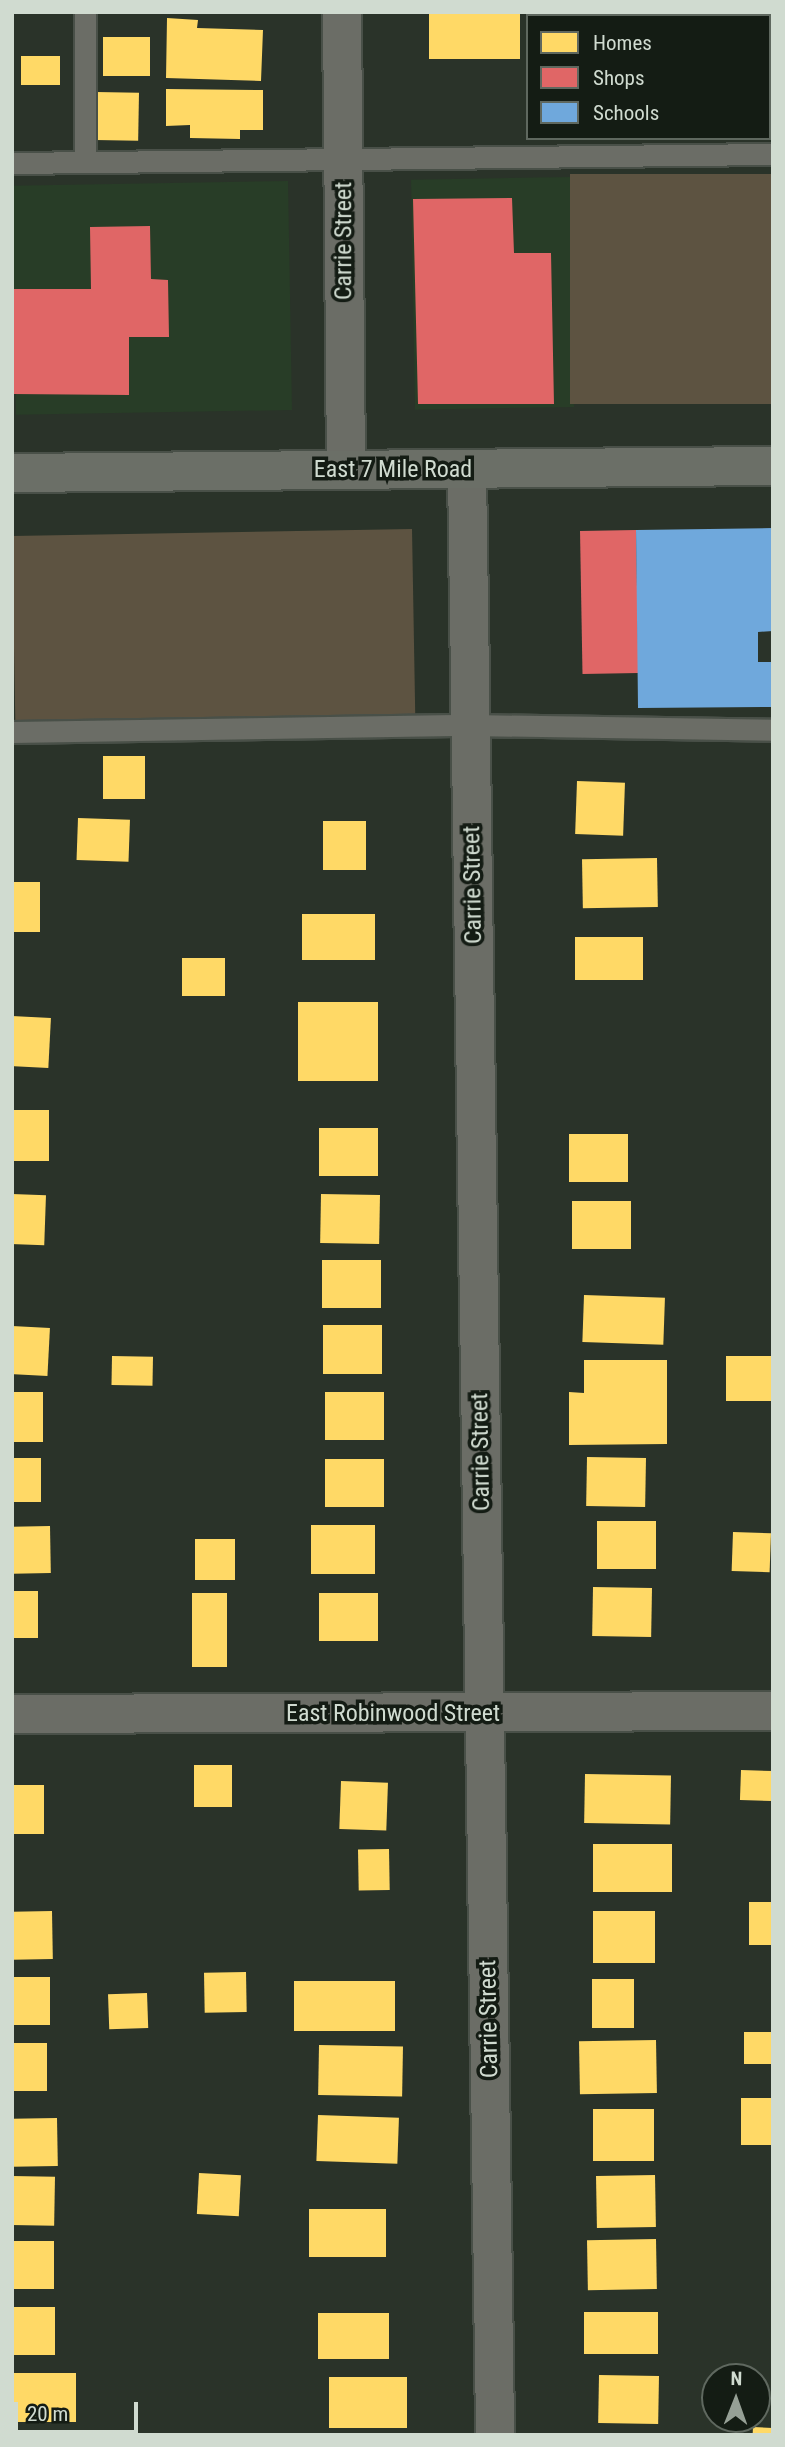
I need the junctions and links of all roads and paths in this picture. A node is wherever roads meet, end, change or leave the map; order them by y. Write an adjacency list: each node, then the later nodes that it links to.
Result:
1 (85, 12): 6 (lane)
2 (342, 12): 5 (street, Carrie Street)
3 (614, 147): 4 (lane); 5 (lane)
4 (773, 154)
5 (343, 158): 6 (lane); 9 (street, Carrie Street)
6 (85, 162): 7 (lane)
7 (12, 163)
8 (773, 466): 10 (street, East 7 Mile Road)
9 (346, 470): 10 (street, East 7 Mile Road); 11 (street, East 7 Mile Road)
10 (467, 470): 12 (street, Carrie Street)
11 (12, 473)
12 (471, 726): 13 (lane); 14 (lane); 17 (street, Carrie Street)
13 (773, 730)
14 (12, 732)
15 (773, 1711): 17 (street, East Robinwood Street)
16 (12, 1714): 17 (street, East Robinwood Street)
17 (484, 1715): 18 (street, Carrie Street)
18 (495, 2435)

